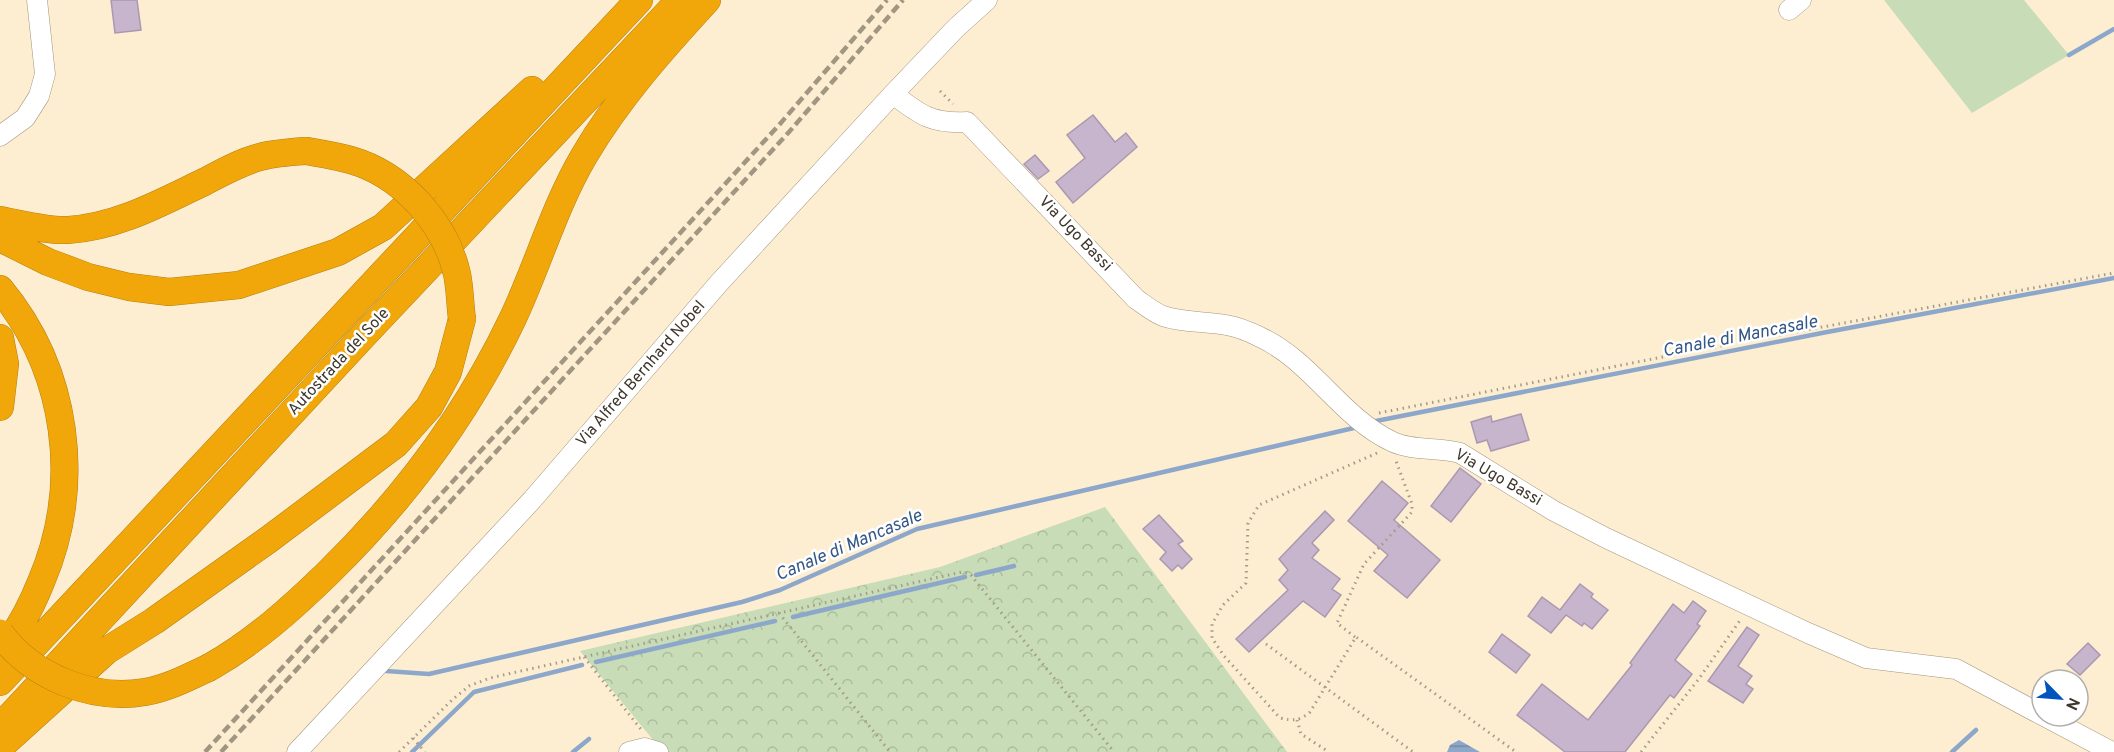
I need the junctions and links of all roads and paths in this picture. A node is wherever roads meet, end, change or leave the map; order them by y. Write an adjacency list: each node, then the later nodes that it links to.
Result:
1 (37, 0): 8 (street)
2 (631, 0): 10 (highway)
3 (639, 0): 24 (highway, Autostrada del Sole)
4 (680, 0): 28 (highway, Autostrada del Sole)
5 (707, 0): 19 (highway, bridge)
6 (987, 0): 7 (street, Via Alfred Bernhard Nobel)
7 (892, 94): 15 (street, Via Ugo Bassi); 33 (street, Via Alfred Bernhard Nobel)
8 (0, 136)
9 (0, 220): 32 (highway, bridge)
10 (0, 238)
11 (2114, 273): 15 (path)
12 (0, 289): 22 (highway)
13 (0, 338): 14 (highway)
14 (0, 407)
15 (1358, 418): 16 (street, Via Ugo Bassi)
16 (1388, 439): 17 (street, Via Ugo Bassi); 20 (path); 27 (path)
17 (1751, 606): 26 (street, Via Ugo Bassi); 43 (path)
18 (779, 613): 23 (path); 38 (path); 39 (path)
19 (0, 633)
20 (1356, 637): 25 (path); 42 (path)
21 (1266, 644): 25 (path)
22 (0, 652)
23 (585, 658): 30 (path); 31 (path)
24 (0, 682)
25 (1326, 687): 27 (path); 41 (path)
26 (2030, 708)
27 (1297, 720): 40 (path)
28 (0, 727)
29 (2067, 728): 44 (street, Via Ugo Bassi)
30 (646, 735)
31 (415, 739): 34 (path); 35 (path)
32 (0, 747)
33 (297, 752)
34 (399, 752)
35 (425, 752)
36 (629, 752): 37 (street)
37 (658, 752)
38 (890, 752)
39 (1114, 752)
40 (1329, 752)
41 (1413, 752)
42 (1516, 752)
43 (1641, 752)
44 (2112, 752)

